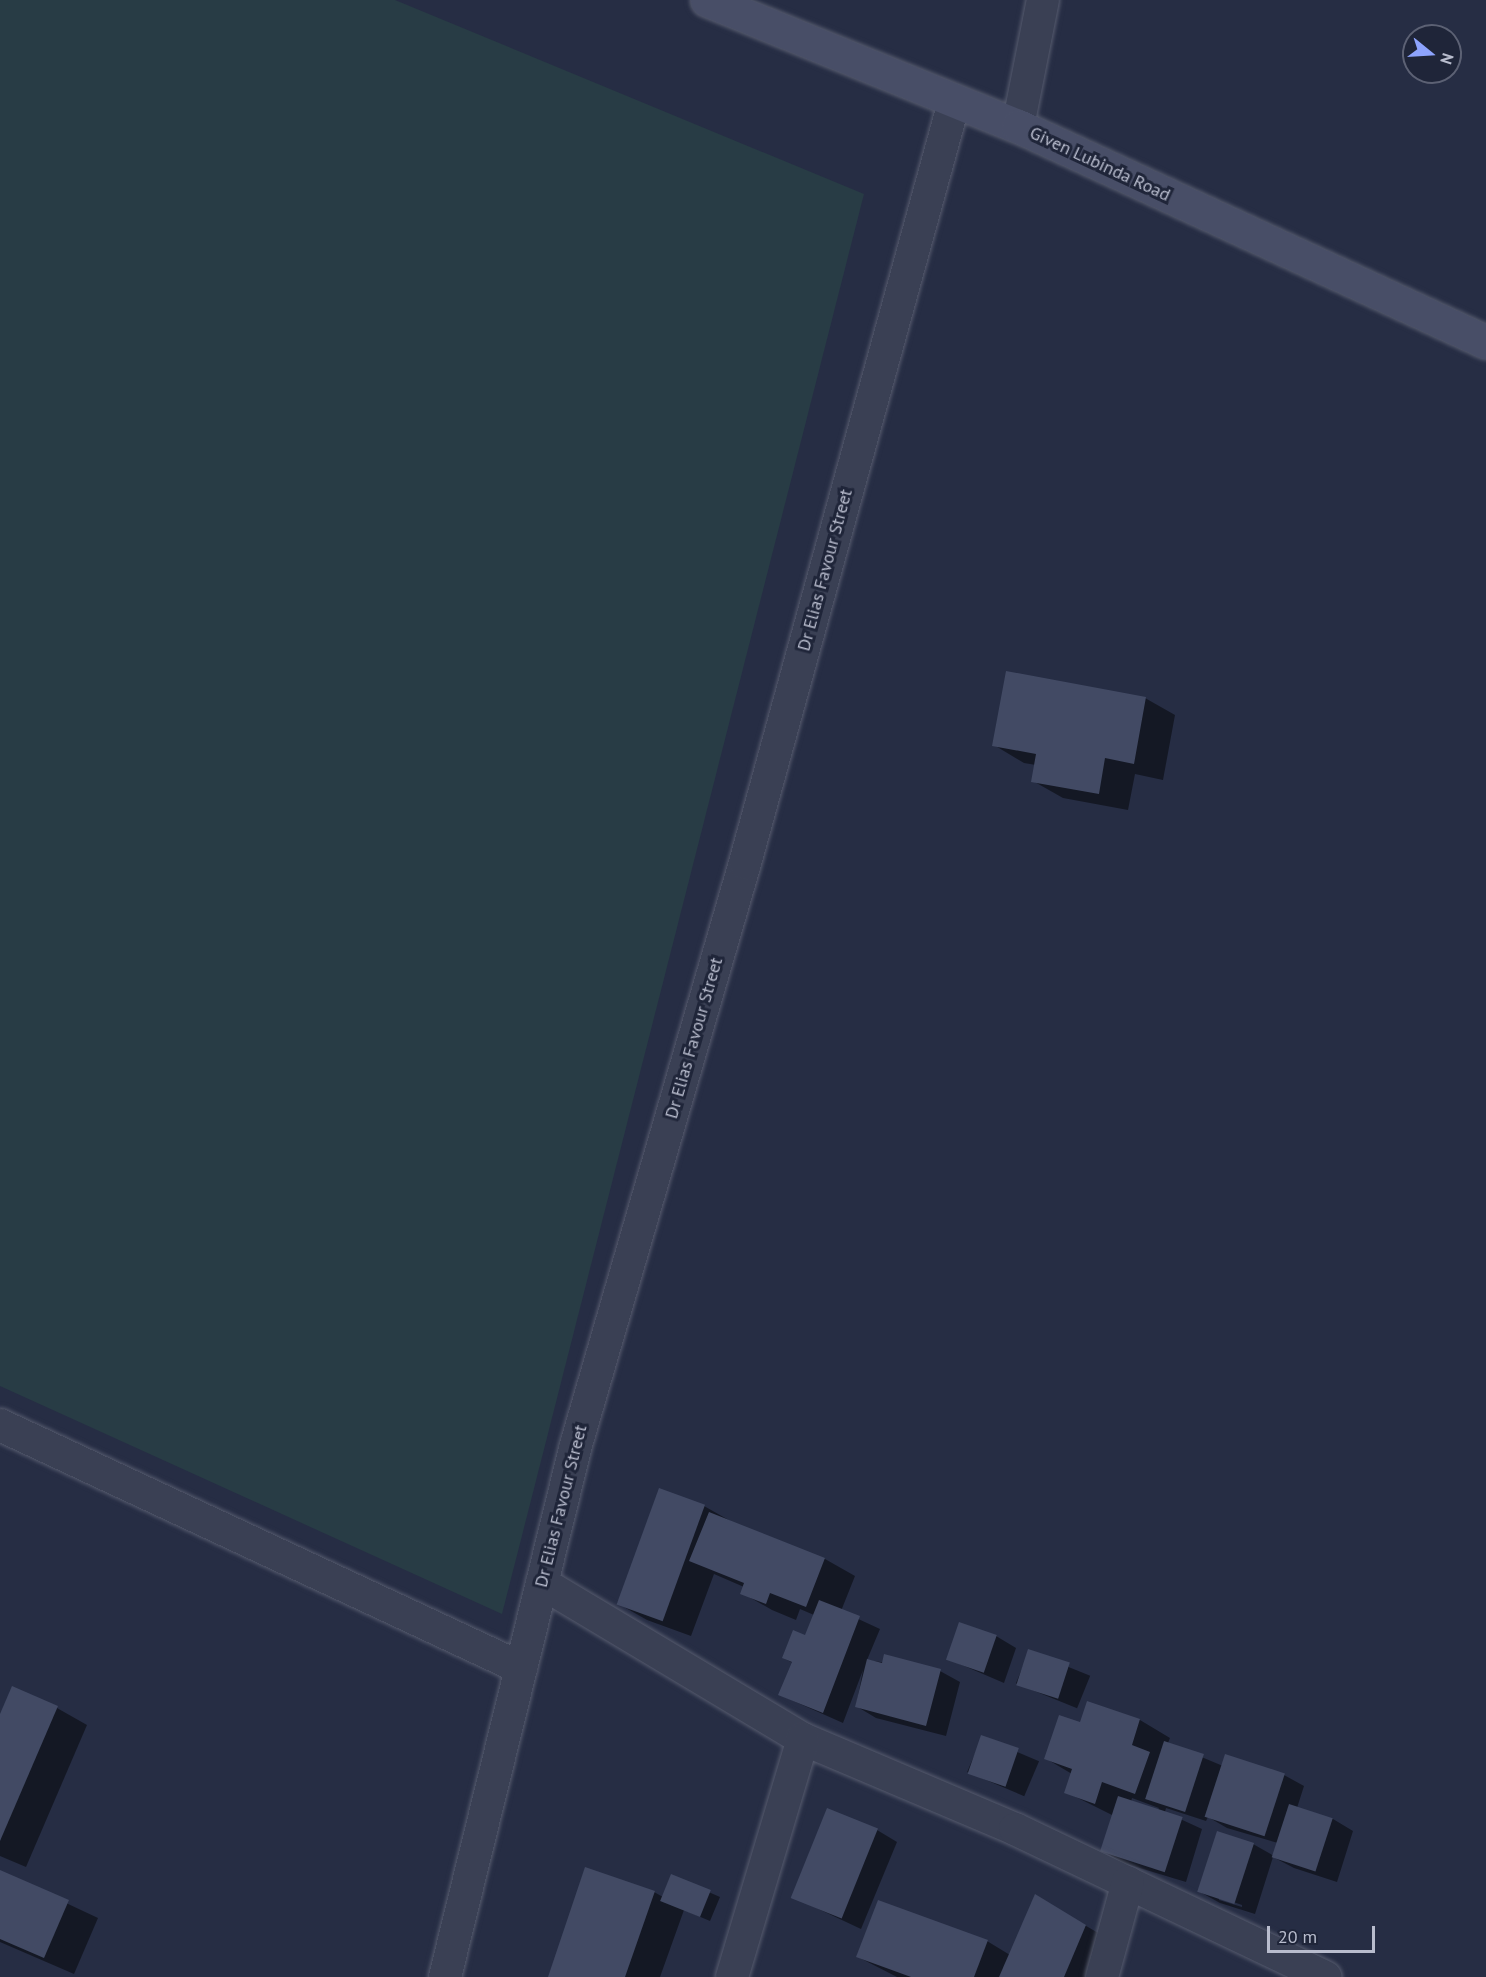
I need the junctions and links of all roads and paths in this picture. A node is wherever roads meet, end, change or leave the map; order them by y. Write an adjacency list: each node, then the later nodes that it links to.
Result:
1 (707, 0): 3 (street, Given Lubinda Road)
2 (1043, 0): 4 (street)
3 (954, 102): 4 (street, Given Lubinda Road); 7 (street, Dr Elias Favour Street)
4 (1018, 126): 5 (street, Given Lubinda Road)
5 (1486, 342)
6 (0, 1425): 8 (street)
7 (542, 1583): 8 (street, Dr Elias Favour Street); 9 (street)
8 (521, 1668): 11 (street, Dr Elias Favour Street)
9 (803, 1739): 10 (street); 12 (street)
10 (1128, 1882): 13 (street); 14 (street)
11 (445, 1977)
12 (732, 1977)
13 (1102, 1977)
14 (1325, 1977)

